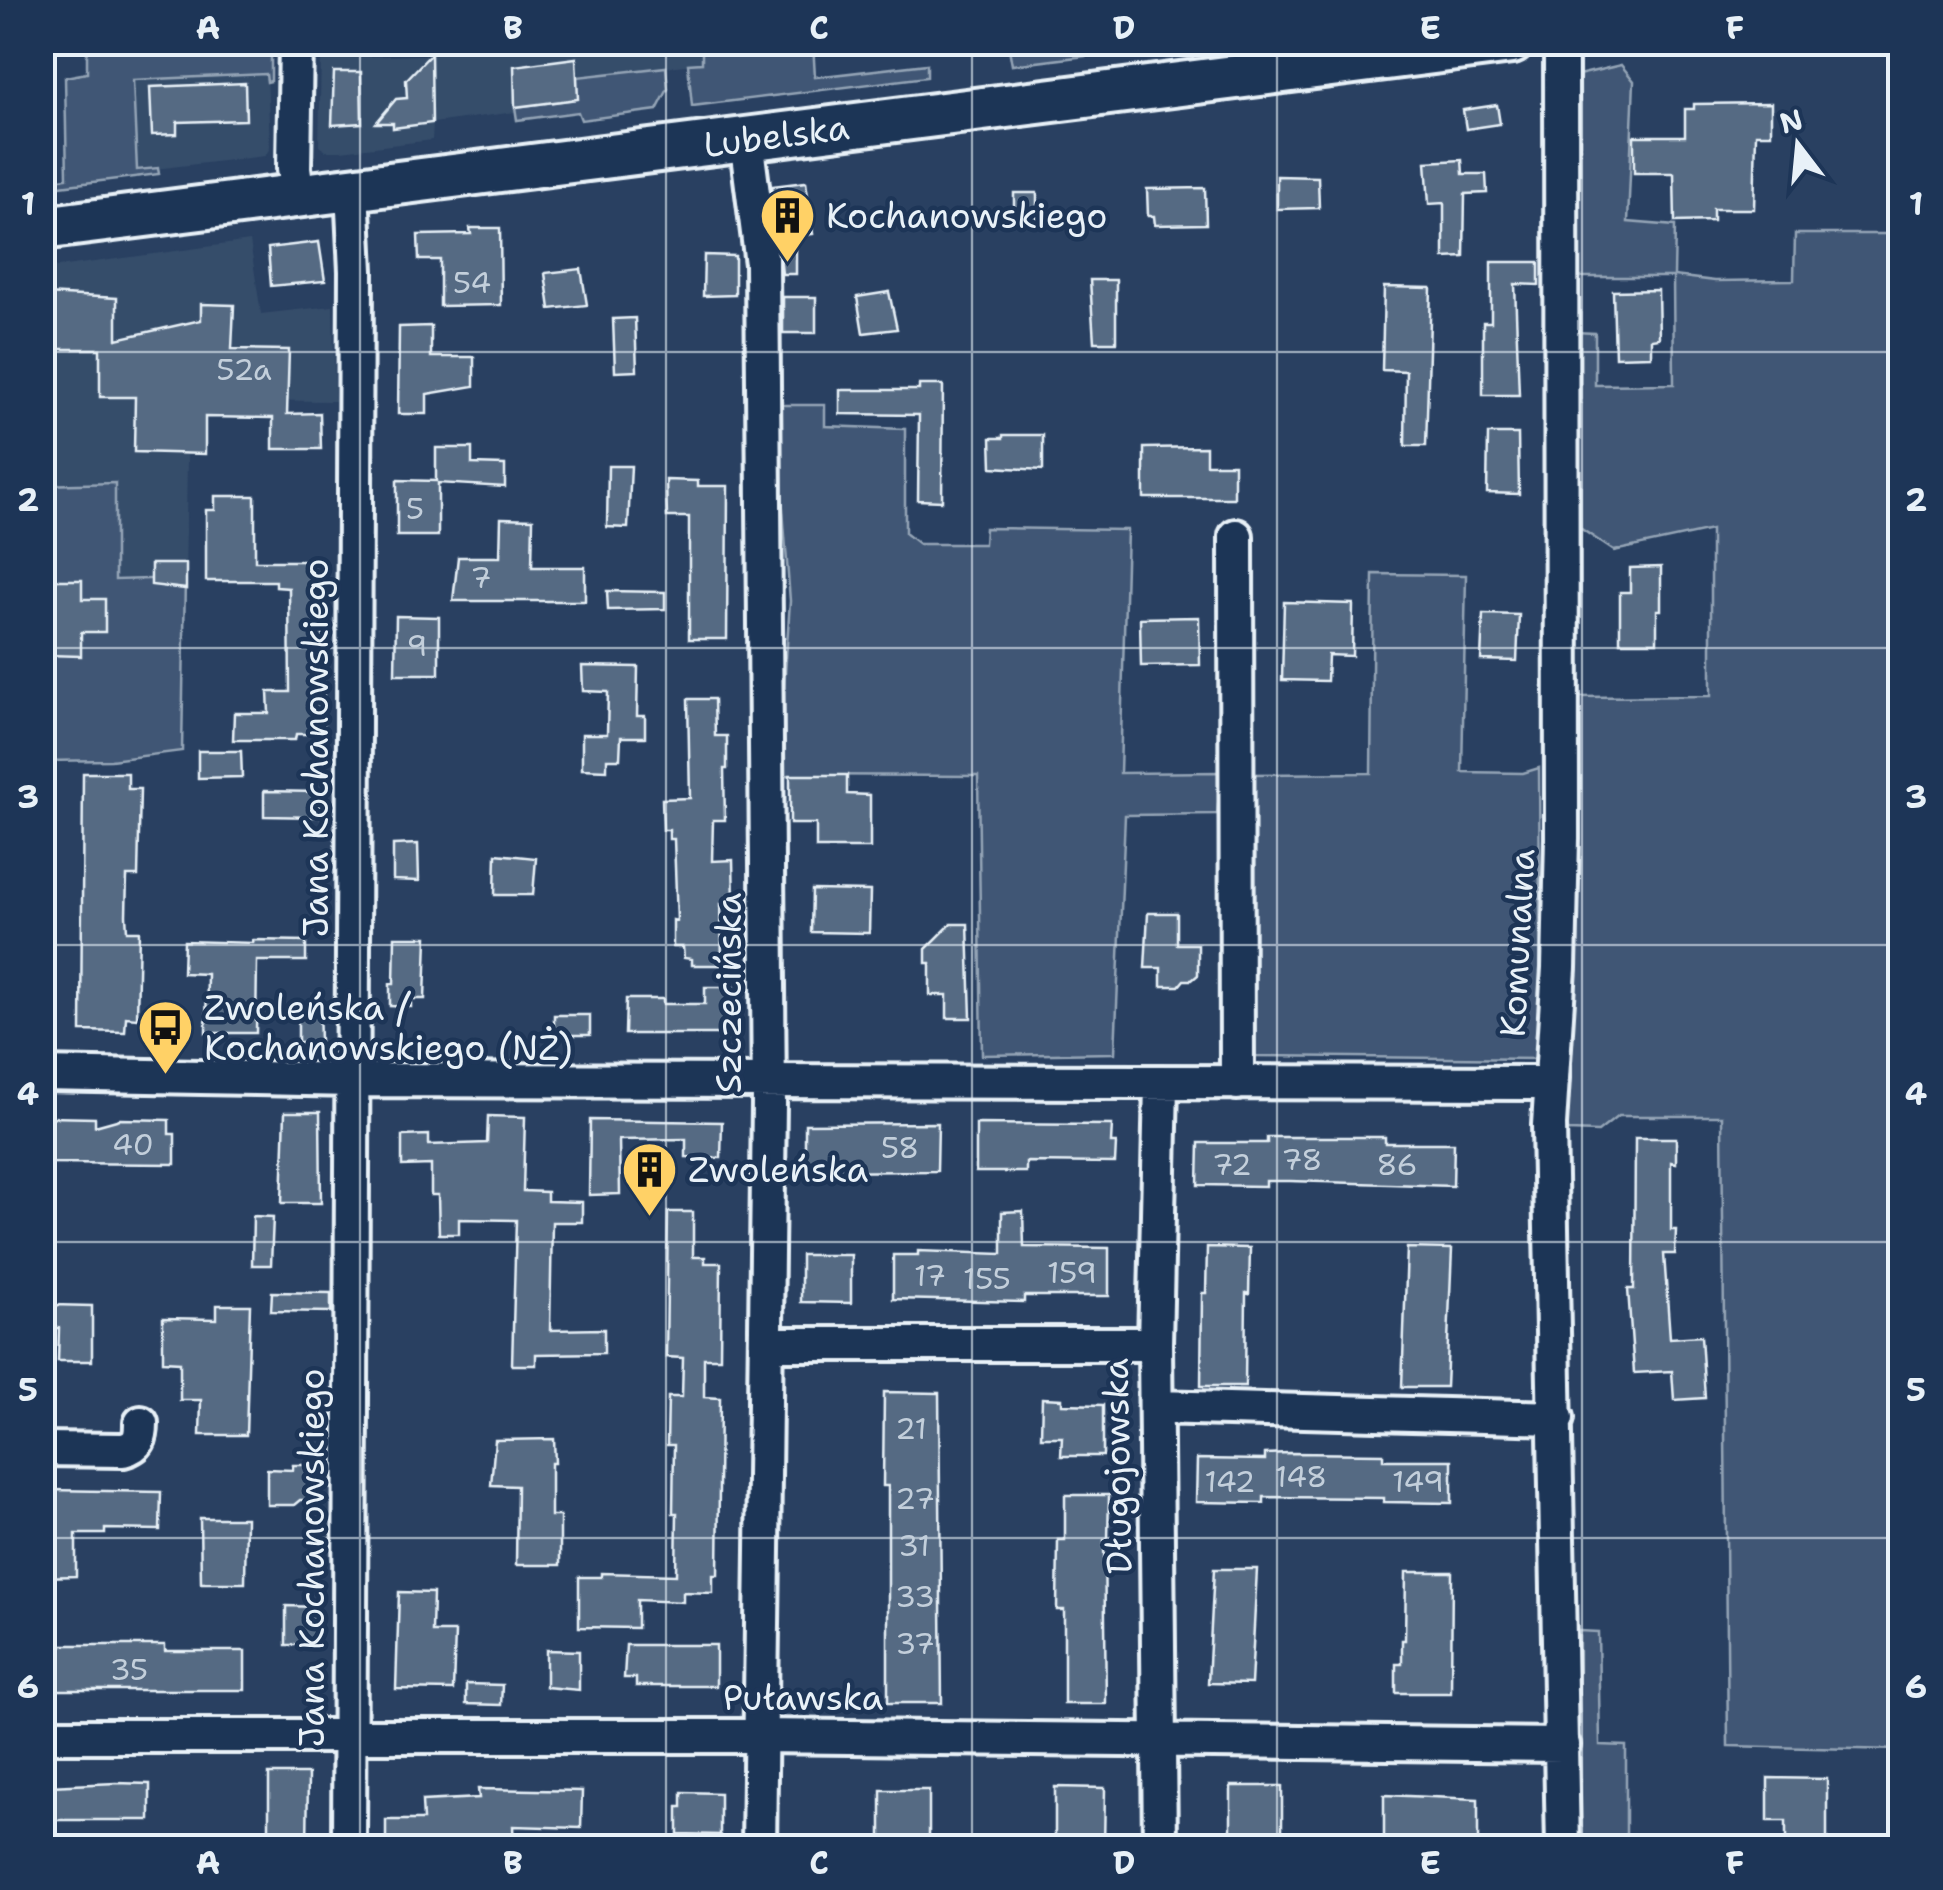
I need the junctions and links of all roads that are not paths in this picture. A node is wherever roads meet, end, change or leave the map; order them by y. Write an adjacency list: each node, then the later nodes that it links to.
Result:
1 (296, 42): 6 (street)
2 (1512, 42): 4 (main road, Lubelska)
3 (1560, 42): 13 (street, Komunalna)
4 (746, 139): 5 (main road, Lubelska); 11 (street, Szczecińska)
5 (352, 189): 6 (main road, Lubelska); 10 (street, Jana Kochanowskiego)
6 (298, 196): 7 (main road, Lubelska)
7 (42, 228)
8 (1236, 536): 12 (street)
9 (42, 1074): 10 (street)
10 (354, 1080): 11 (street); 23 (street, Jana Kochanowskiego)
11 (768, 1081): 14 (street); 15 (street, Szczecińska)
12 (1237, 1083): 13 (street); 14 (street)
13 (1550, 1083): 18 (street, Komunalna)
14 (1162, 1084): 16 (street, Długojowska)
15 (767, 1344): 16 (street); 22 (street, Szczecińska)
16 (1155, 1344): 17 (street, Długojowska)
17 (1156, 1408): 18 (street); 24 (street, Długojowska)
18 (1556, 1418): 25 (street, Komunalna)
19 (141, 1422): 20 (street)
20 (42, 1449)
21 (42, 1736): 23 (street, Puławska)
22 (758, 1736): 23 (street, Puławska); 24 (street, Puławska); 27 (street, Szczecińska)
23 (350, 1737): 26 (street, Jana Kochanowskiego)
24 (1160, 1741): 25 (street, Puławska); 28 (street, Długojowska)
25 (1563, 1744): 29 (street, Komunalna)
26 (349, 1848)
27 (758, 1848)
28 (1160, 1848)
29 (1563, 1848)

